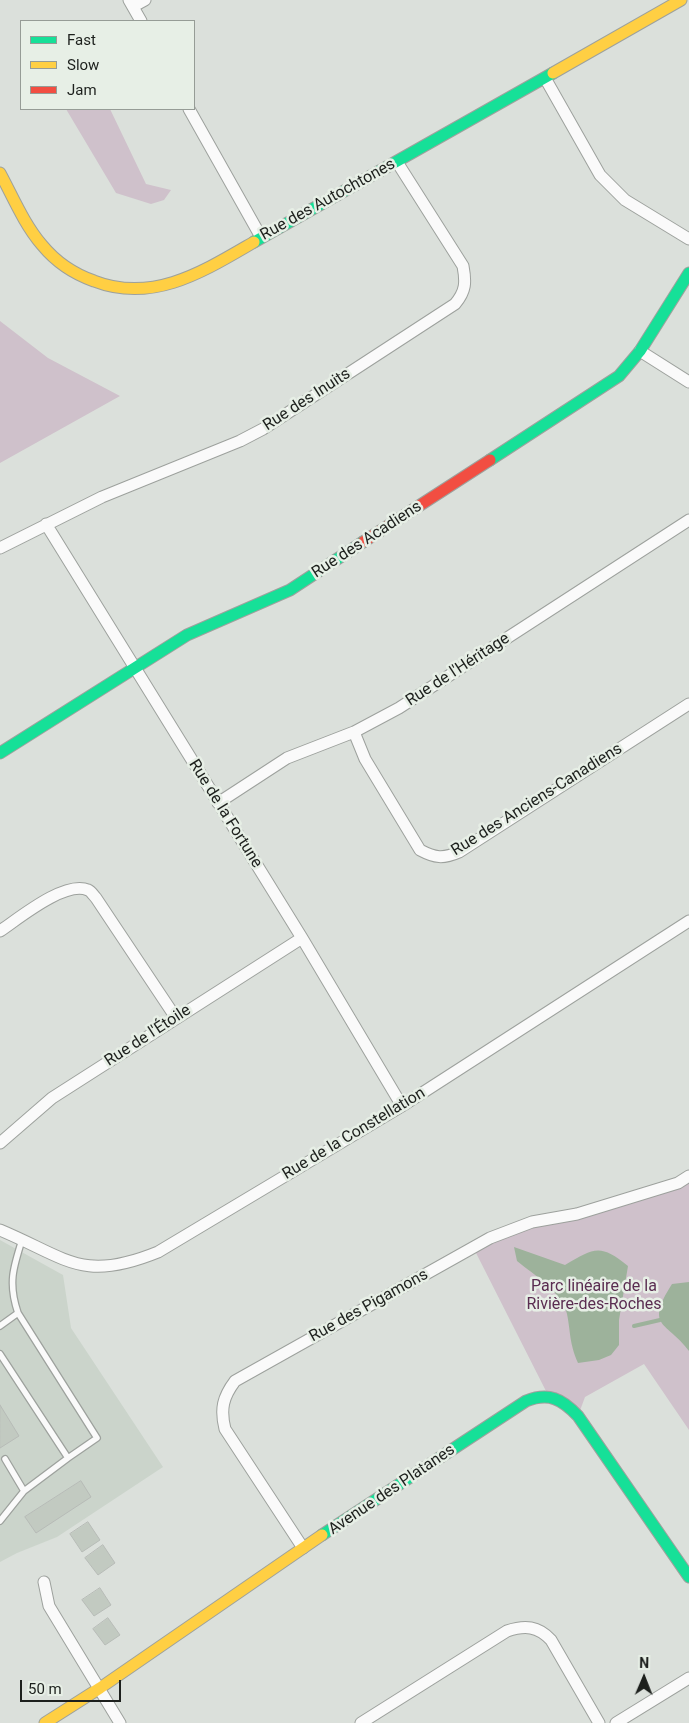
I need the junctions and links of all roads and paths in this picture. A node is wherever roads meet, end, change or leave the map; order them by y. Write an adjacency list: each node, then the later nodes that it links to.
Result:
1 (145, 0): 3 (street)
2 (681, 0): 5 (street, Rue des Autochtones)
3 (131, 3): 4 (street)
4 (140, 20)
5 (545, 78): 7 (street, Rue des Autochtones); 10 (street)
6 (191, 110): 9 (street)
7 (397, 162): 9 (street, Rue des Autochtones); 15 (street, Rue des Inuits)
8 (0, 173): 9 (street, Rue des Autochtones)
9 (260, 237)
10 (689, 238)
11 (689, 273): 12 (street, Rue des Acadiens)
12 (640, 351): 13 (street); 17 (street, Rue des Acadiens)
13 (689, 382)
14 (689, 520): 19 (street, Rue de l'Héritage)
15 (46, 524): 16 (street, Rue des Inuits); 17 (street, Rue de la Fortune)
16 (0, 548)
17 (135, 666): 20 (street, Rue des Acadiens); 21 (street, Rue de la Fortune)
18 (689, 704): 19 (street, Rue des Anciens-Canadiens)
19 (354, 732): 21 (street, Rue de l'Héritage)
20 (0, 753)
21 (218, 803): 24 (street, Rue de la Fortune)
22 (689, 922): 26 (street, Rue de la Constellation)
23 (0, 931): 25 (street)
24 (302, 938): 25 (street, Rue de l'Étoile); 26 (street, Rue de la Fortune)
25 (176, 1018): 27 (street, Rue de l'Étoile)
26 (402, 1106): 30 (street, Rue de la Constellation)
27 (0, 1142)
28 (689, 1176): 38 (street, Rue des Pigamons)
29 (0, 1230): 30 (street, Rue de la Constellation)
30 (22, 1240): 31 (lane)
31 (18, 1313): 32 (lane); 34 (lane)
32 (0, 1326)
33 (0, 1354): 34 (lane)
34 (68, 1458): 36 (lane)
35 (5, 1459): 36 (lane)
36 (24, 1491): 37 (lane)
37 (0, 1521)
38 (303, 1548): 39 (street, Avenue des Platanes); 42 (street, Avenue des Platanes)
39 (689, 1577)
40 (44, 1582): 42 (street)
41 (689, 1678): 47 (street)
42 (100, 1688): 43 (street, Avenue des Platanes); 44 (street)
43 (45, 1723)
44 (120, 1723)
45 (361, 1723): 46 (street)
46 (599, 1723)
47 (616, 1723)

